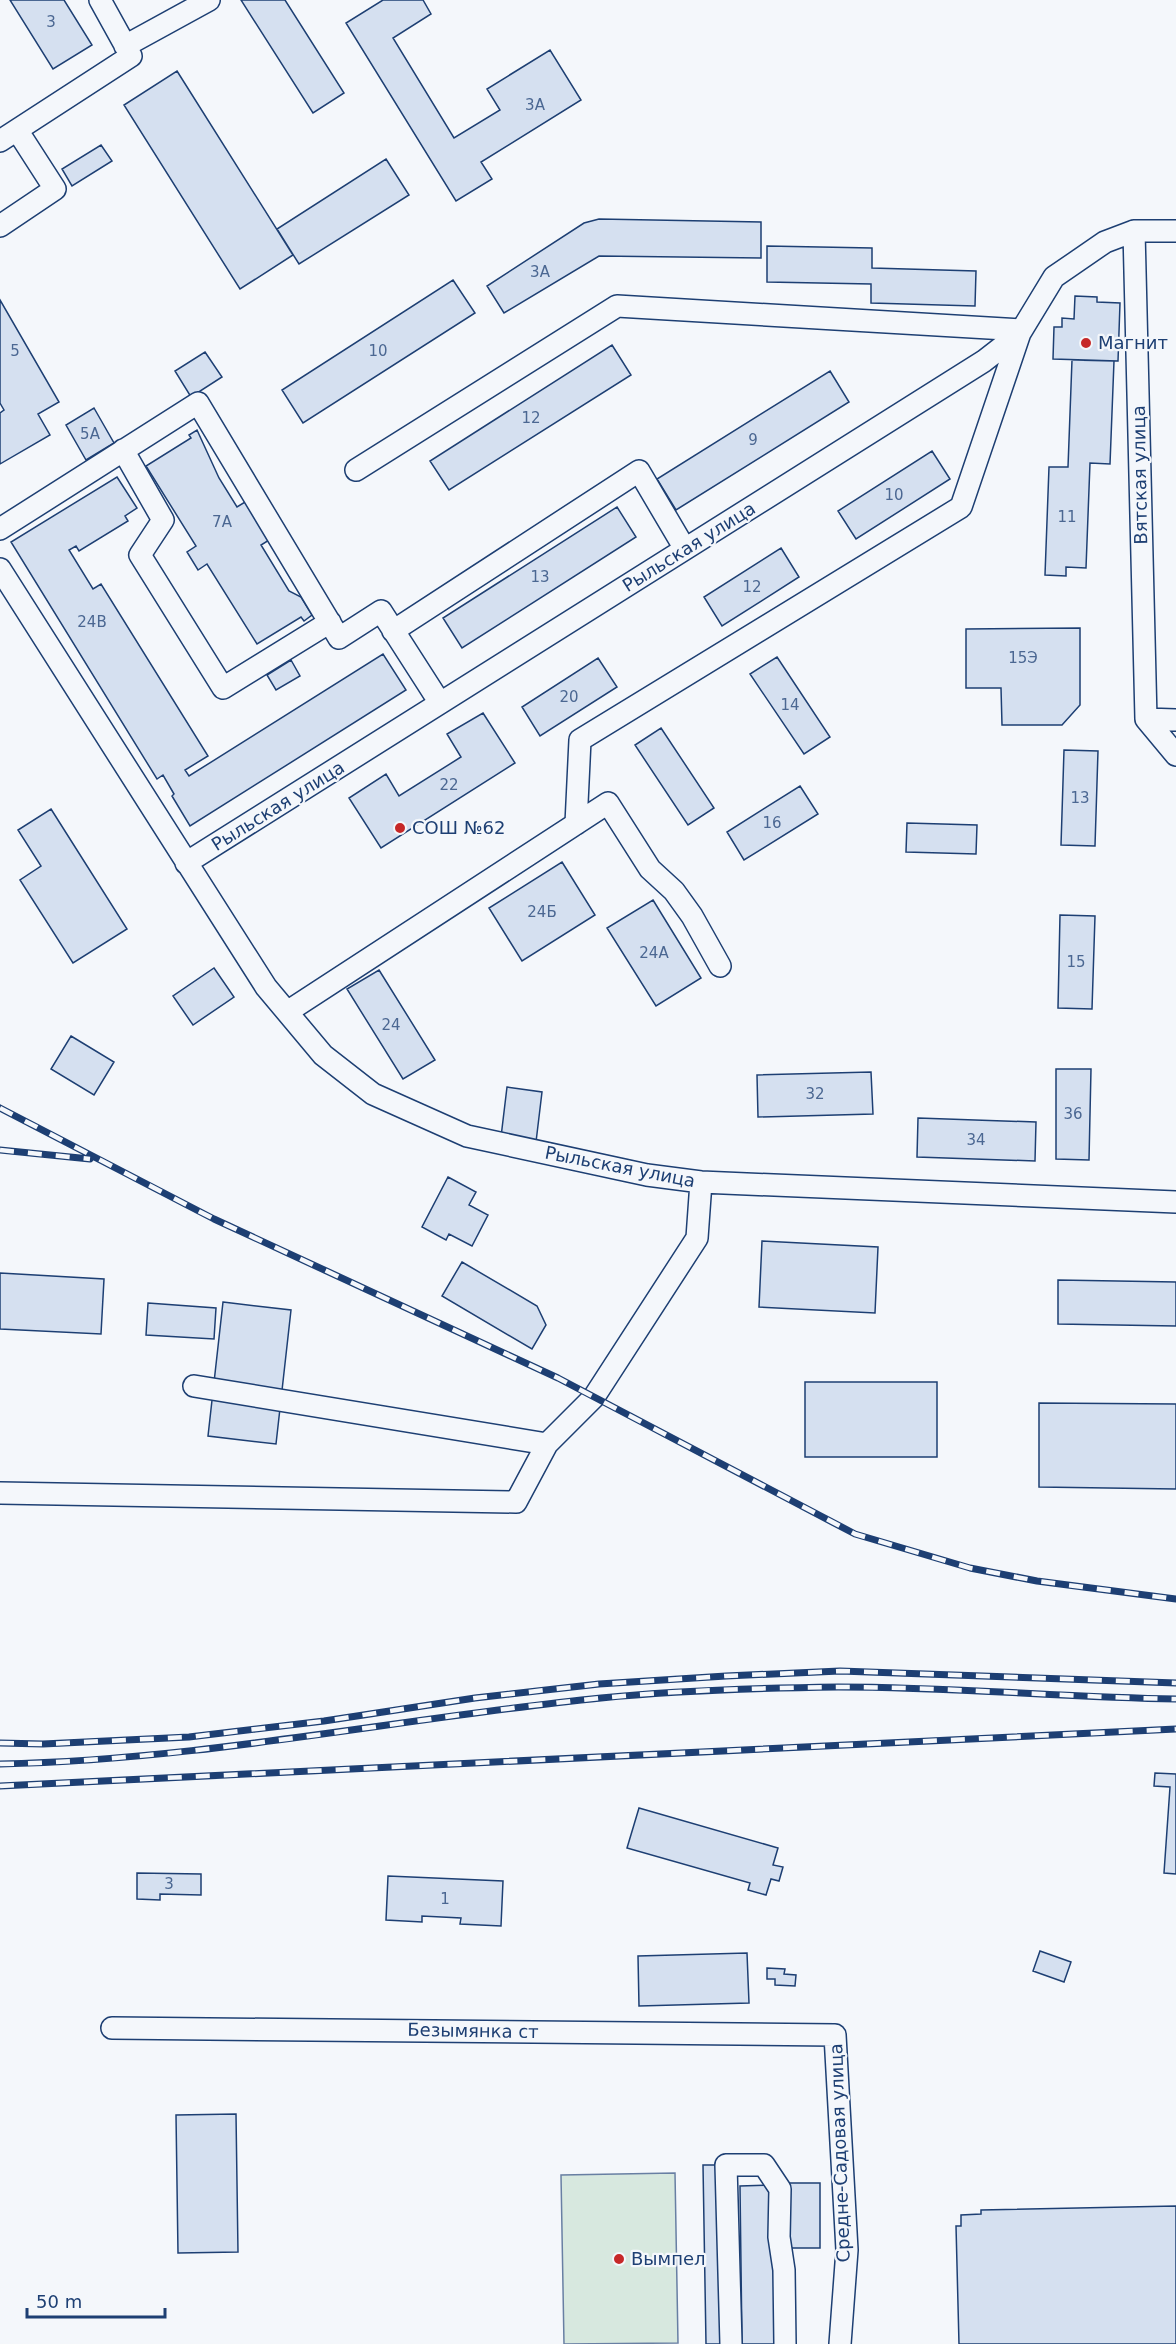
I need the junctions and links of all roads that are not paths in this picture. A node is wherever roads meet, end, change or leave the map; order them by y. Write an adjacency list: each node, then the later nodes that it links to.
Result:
1 (100, 0): 3 (street)
2 (209, 0): 3 (street)
3 (125, 46): 4 (street)
4 (9, 135): 5 (street)
5 (0, 226)
6 (1134, 231): 7 (street, Рыльская улица); 8 (street, Рыльская улица); 17 (street, Вятская улица)
7 (1176, 231)
8 (1021, 330): 10 (street); 12 (street, Рыльская улица); 20 (street)
9 (123, 450): 11 (street); 14 (street); 14 (street)
10 (356, 470)
11 (0, 529)
12 (685, 549): 15 (street); 16 (street, Рыльская улица)
13 (0, 569): 21 (street, Рыльская улица)
14 (330, 622): 15 (street)
15 (393, 631): 16 (street)
16 (440, 704): 21 (street, Рыльская улица)
17 (1146, 719): 18 (street); 19 (street)
18 (1176, 720)
19 (1176, 755)
20 (576, 824): 22 (street); 23 (street)
21 (186, 863): 23 (street, Рыльская улица)
22 (720, 966)
23 (287, 1012): 24 (street, Рыльская улица)
24 (701, 1182): 25 (street, Рыльская улица); 27 (street)
25 (1176, 1202)
26 (194, 1386): 27 (street)
27 (547, 1444): 28 (street)
28 (0, 1493)
29 (112, 2028): 30 (street, Безымянка ст)
30 (835, 2035): 33 (street, Средне-Садовая улица)
31 (731, 2344): 32 (street)
32 (786, 2344)
33 (840, 2344)

